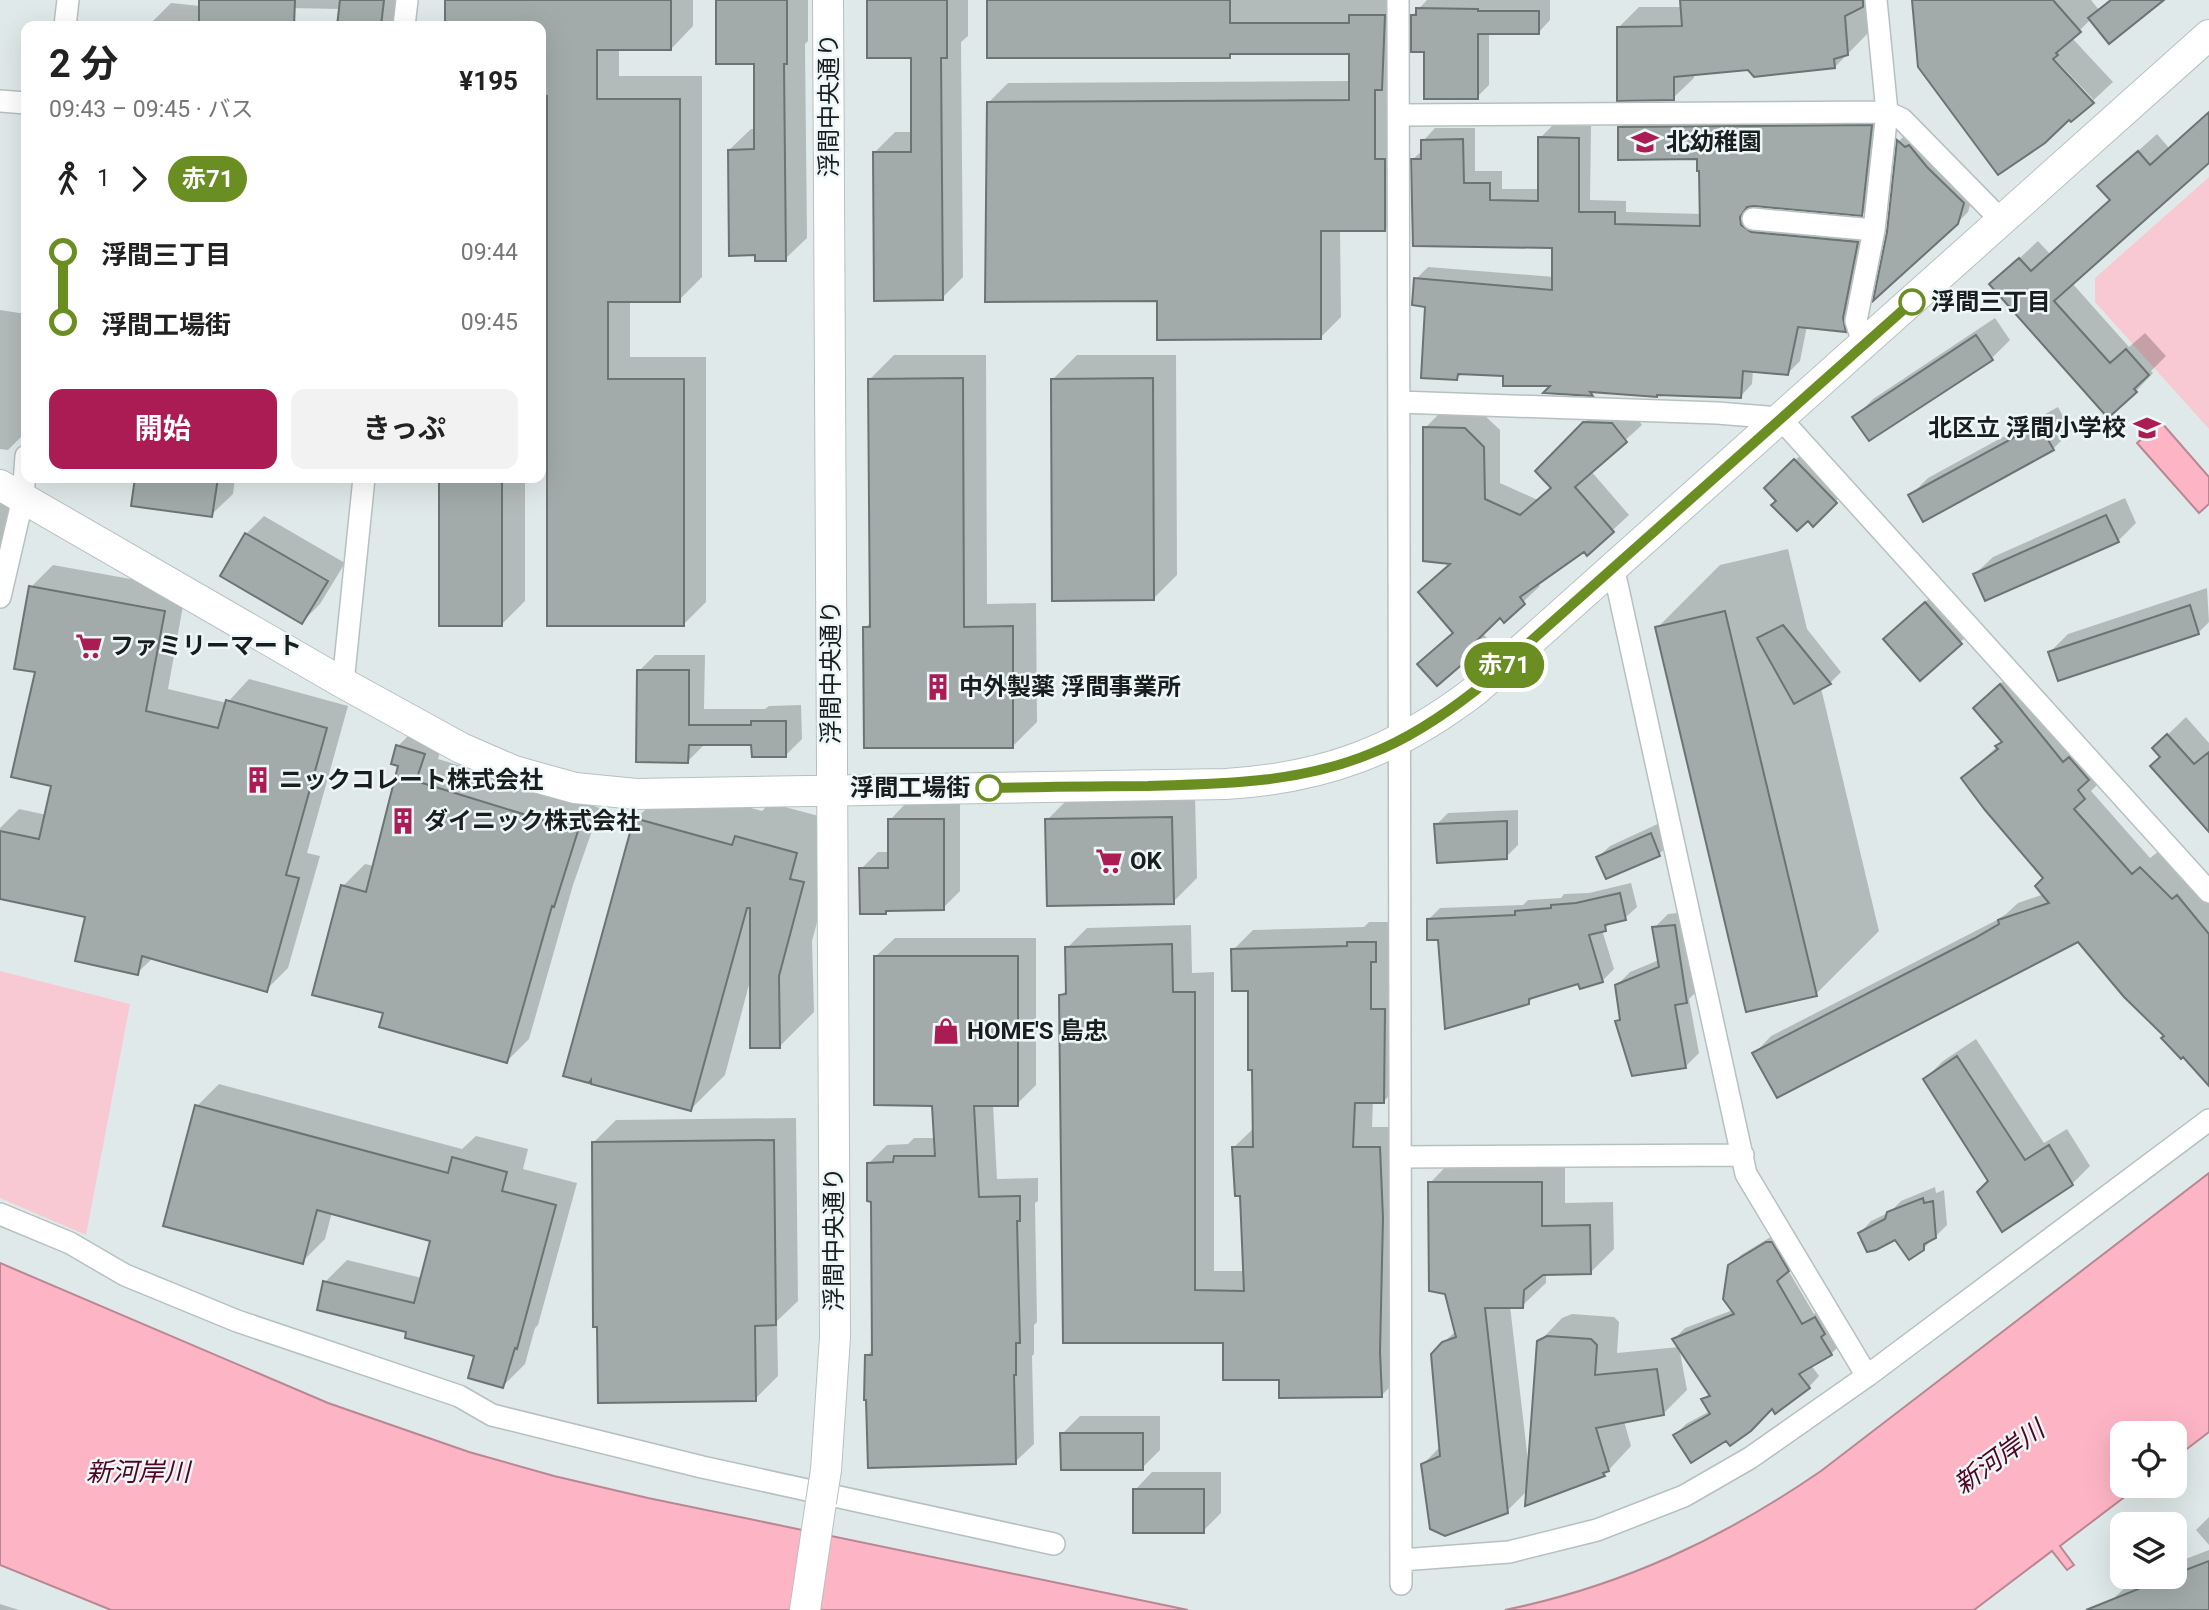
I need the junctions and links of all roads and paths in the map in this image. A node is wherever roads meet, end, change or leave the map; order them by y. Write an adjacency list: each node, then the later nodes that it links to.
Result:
1 (68, 0): 6 (street)
2 (407, 0): 7 (street)
3 (828, 0): 26 (street, 浮間中央通り)
4 (1398, 0): 12 (street)
5 (1876, 0): 11 (street)
6 (66, 21)
7 (405, 21)
8 (2209, 35): 14 (street)
9 (0, 101): 10 (street)
10 (21, 103)
11 (1887, 112): 12 (street); 14 (street); 15 (street)
12 (1399, 115): 17 (street)
13 (1753, 219): 15 (street)
14 (2002, 221): 16 (street)
15 (1874, 230): 16 (street)
16 (1864, 346): 18 (street)
17 (1399, 402): 18 (street); 25 (street)
18 (1780, 418): 22 (street); 27 (street)
19 (21, 468): 21 (street)
20 (364, 483): 24 (street)
21 (11, 491): 23 (street); 24 (street)
22 (1613, 566): 25 (street); 29 (street)
23 (0, 597)
24 (343, 683): 26 (street)
25 (1398, 741): 26 (street); 30 (street)
26 (832, 791): 36 (street, 浮間中央通り, bridge)
27 (2209, 892)
28 (2209, 1120): 32 (street)
29 (1743, 1155): 30 (street); 32 (street)
30 (1400, 1157): 34 (street)
31 (0, 1214): 33 (street)
32 (1867, 1376): 34 (street)
33 (1054, 1544)
34 (1401, 1560): 35 (street)
35 (1401, 1584)
36 (805, 1610)

